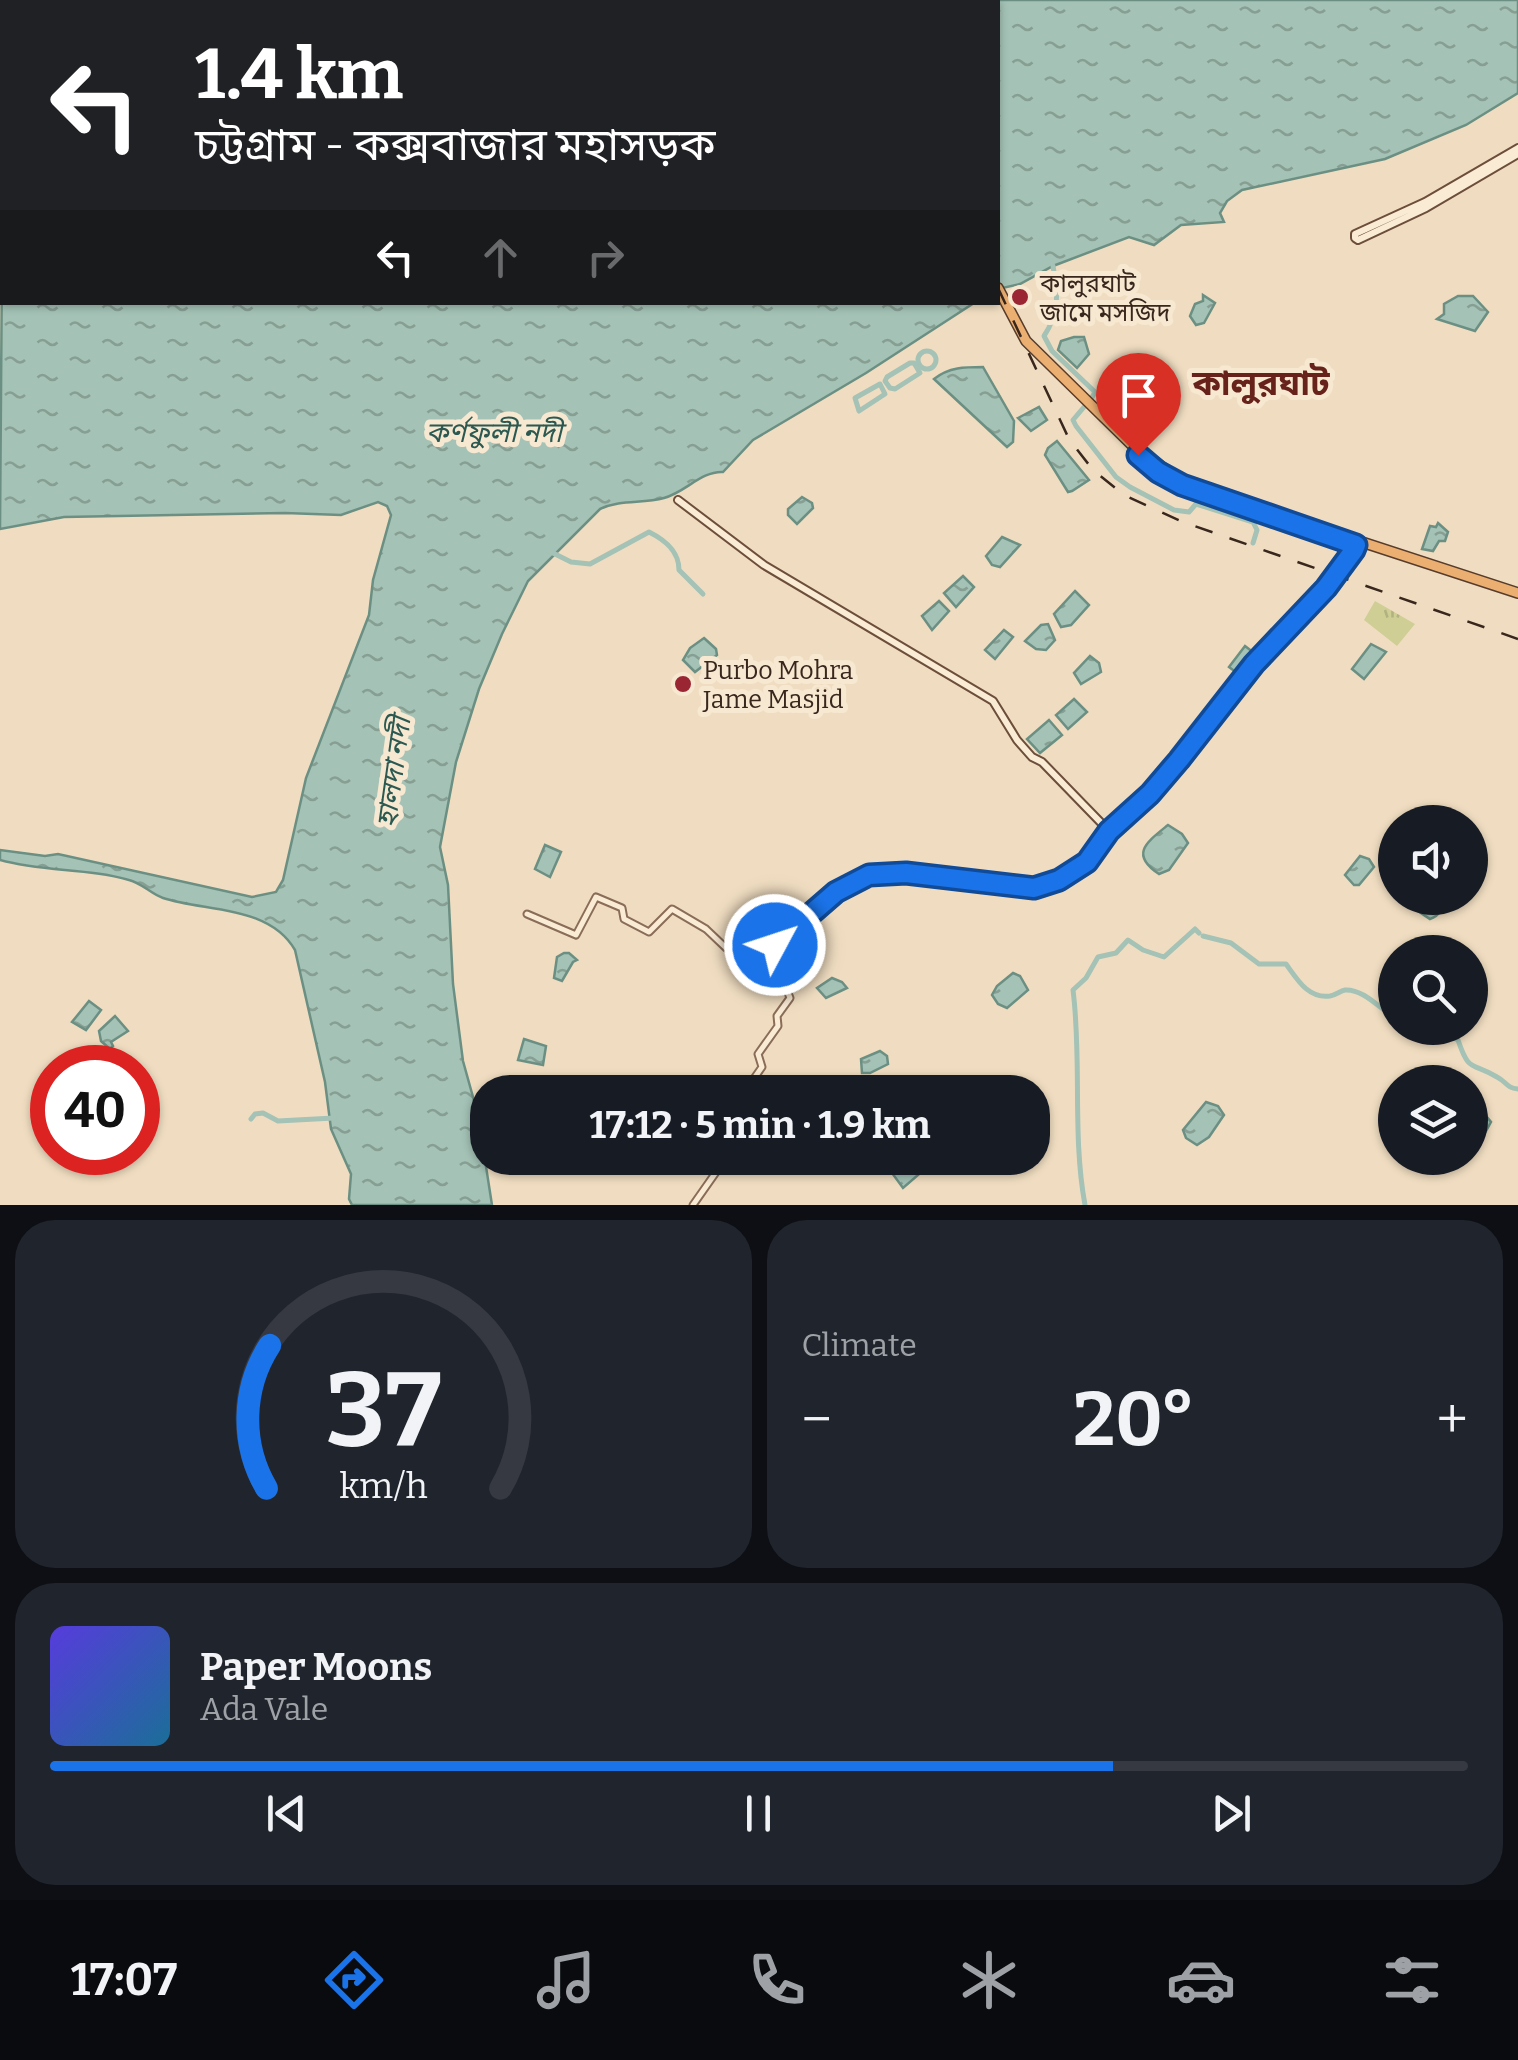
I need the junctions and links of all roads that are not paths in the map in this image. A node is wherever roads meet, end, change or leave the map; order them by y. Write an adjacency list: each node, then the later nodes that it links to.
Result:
1 (1518, 151): 1 (main road)
2 (1000, 293): 4 (highway)
3 (678, 500): 6 (main road)
4 (1356, 543): 5 (highway); 6 (street)
5 (1518, 596)
6 (1109, 831): 8 (street)
7 (527, 914): 8 (street)
8 (764, 963): 9 (street)
9 (756, 1075)
10 (714, 1175): 11 (street)
11 (693, 1205)

